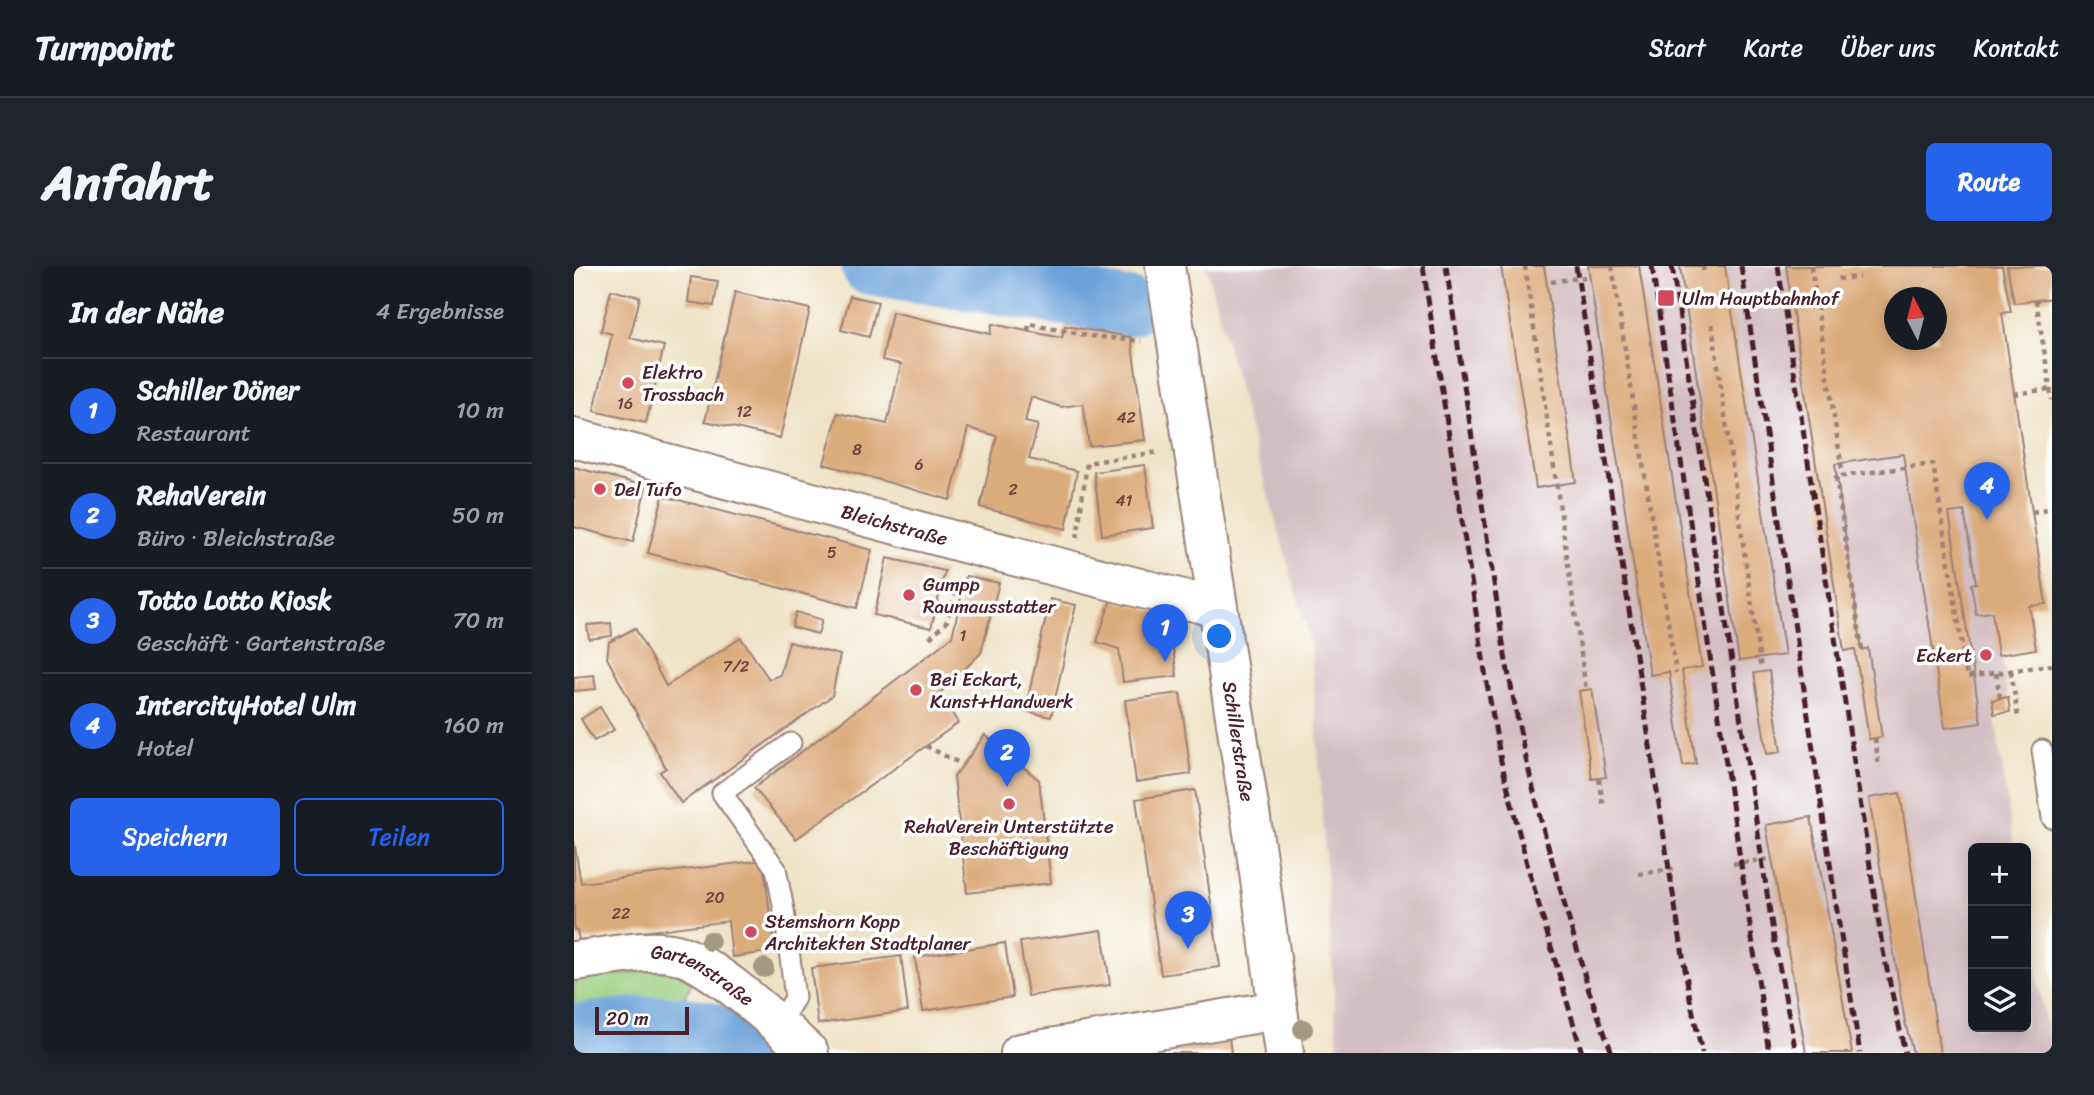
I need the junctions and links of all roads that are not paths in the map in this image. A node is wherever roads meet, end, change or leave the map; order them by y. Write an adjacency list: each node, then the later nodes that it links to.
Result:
1 (1165, 266): 3 (street, Schillerstraße)
2 (574, 438): 3 (street, Bleichstraße)
3 (1218, 608): 8 (street, Schillerstraße)
4 (790, 743): 9 (lane)
5 (2042, 750): 6 (lane)
6 (2052, 818)
7 (574, 961): 9 (street, Gartenstraße)
8 (1278, 1010): 11 (street); 12 (street, Schillerstraße)
9 (778, 1025): 10 (street, Gartenstraße)
10 (809, 1053)
11 (1020, 1053)
12 (1284, 1053)

